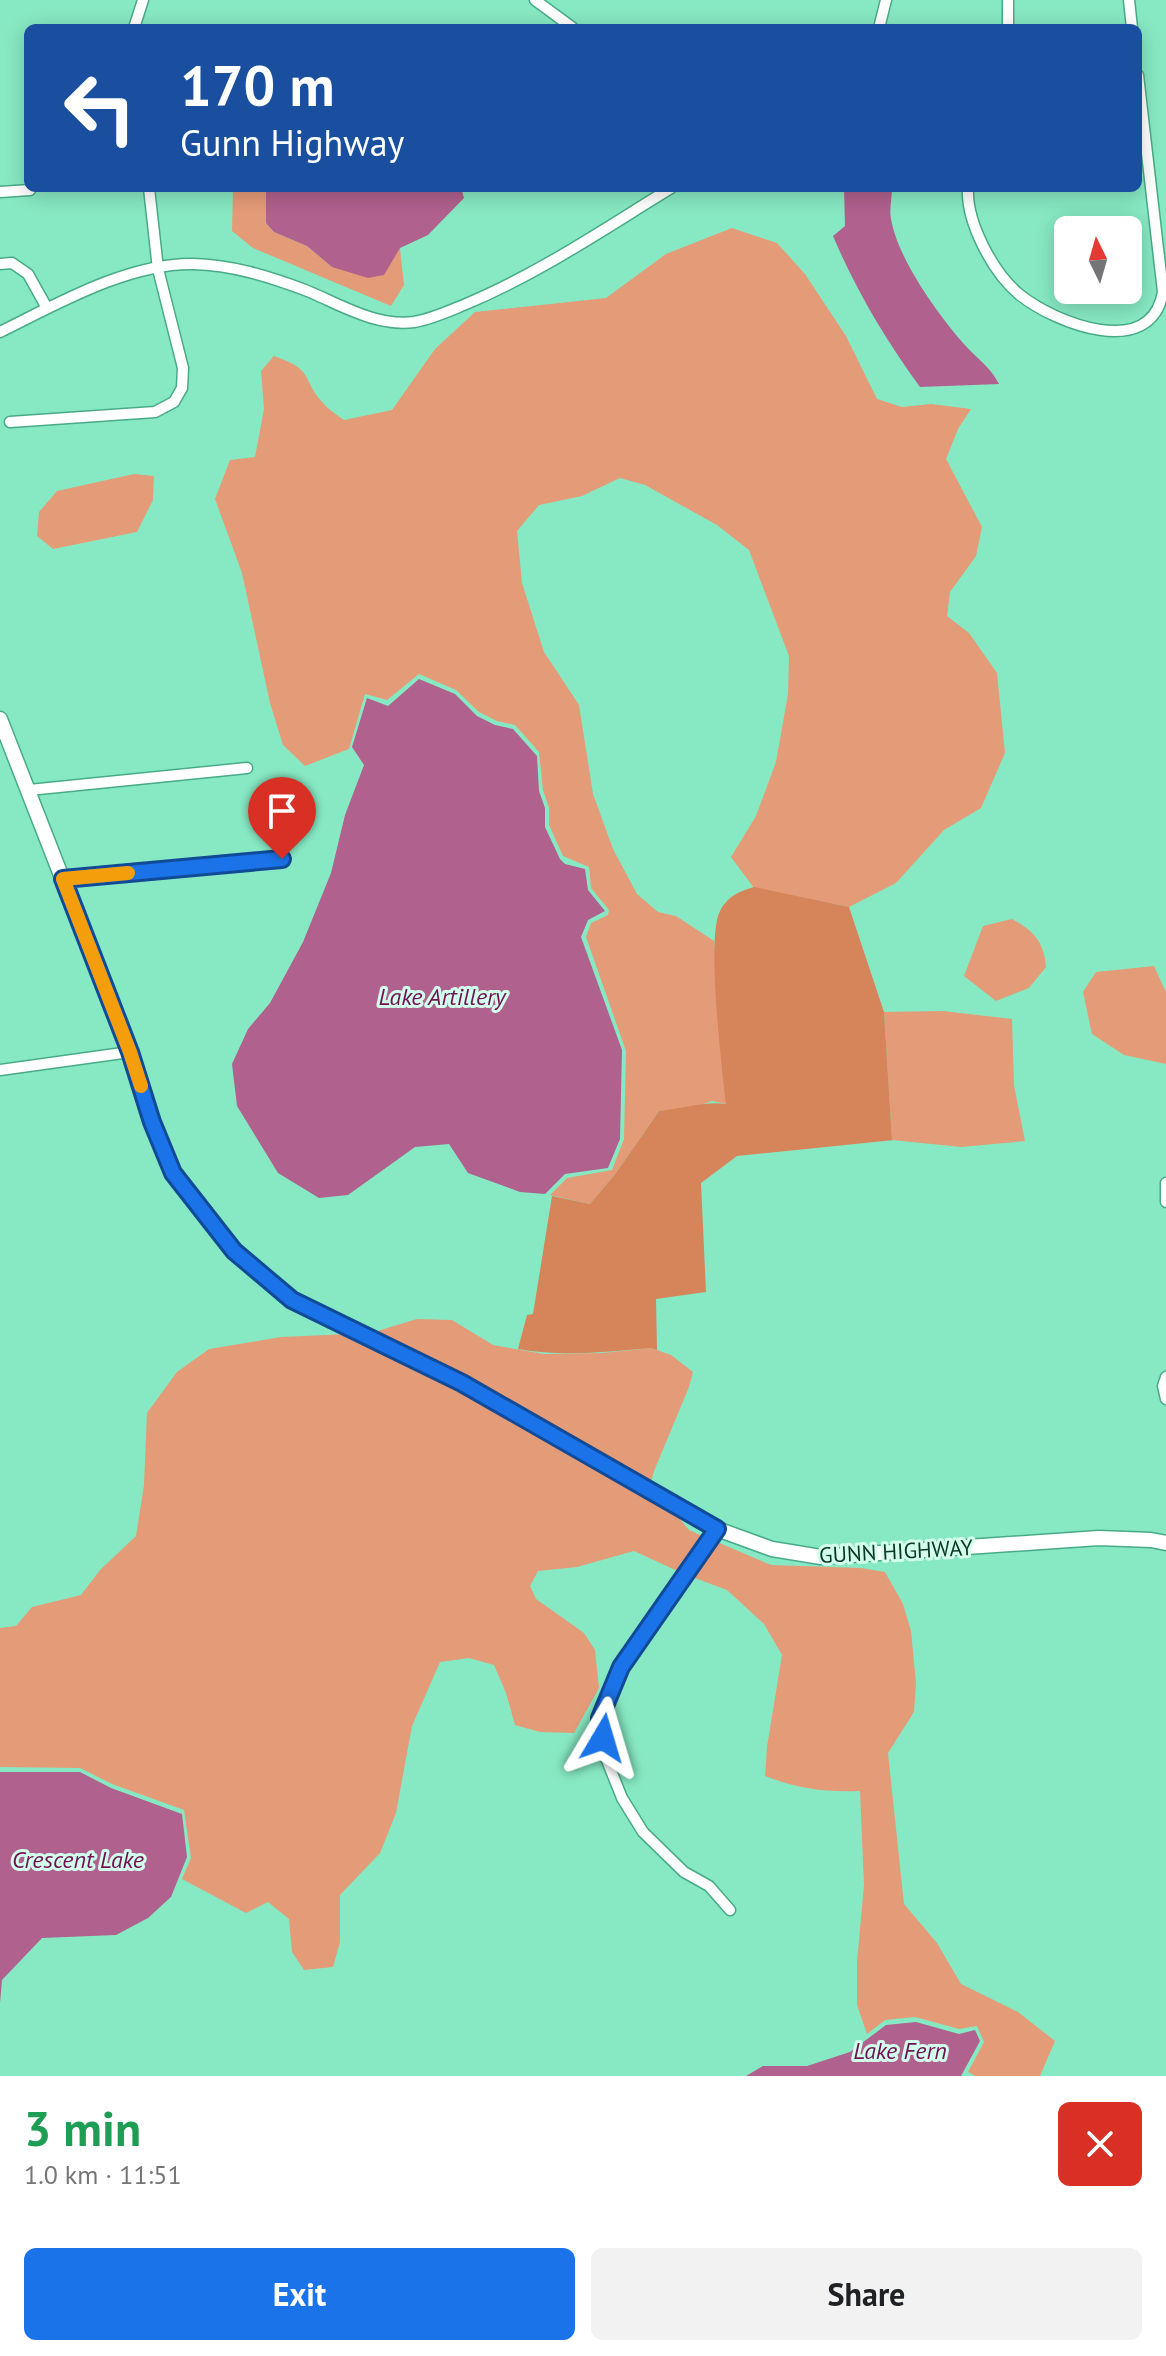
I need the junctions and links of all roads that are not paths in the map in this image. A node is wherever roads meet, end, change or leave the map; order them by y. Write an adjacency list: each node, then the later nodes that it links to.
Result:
1 (143, 0): 6 (street)
2 (535, 0): 7 (street)
3 (886, 0): 8 (street)
4 (1008, 0): 9 (street)
5 (1129, 0): 10 (street)
6 (135, 24)
7 (568, 24)
8 (880, 24)
9 (1008, 24)
10 (1132, 24)
11 (1142, 140): 12 (street)
12 (1144, 172): 17 (street)
13 (24, 190): 14 (street)
14 (0, 192)
15 (149, 192): 19 (street)
16 (664, 192): 19 (street)
17 (968, 192)
18 (0, 264): 20 (street)
19 (158, 269): 20 (street); 22 (street)
20 (47, 308): 21 (street)
21 (0, 332)
22 (10, 422)
23 (0, 719): 25 (main road, GUNN HIGHWAY)
24 (247, 768): 25 (street)
25 (29, 790): 27 (main road, GUNN HIGHWAY)
26 (282, 859): 27 (street)
27 (63, 879): 28 (main road, GUNN HIGHWAY)
28 (130, 1052): 29 (street); 34 (main road, GUNN HIGHWAY)
29 (0, 1070)
30 (1166, 1183): 31 (street)
31 (1166, 1202)
32 (1166, 1377): 33 (street)
33 (1166, 1399)
34 (717, 1529): 35 (main road, GUNN HIGHWAY); 36 (street)
35 (1166, 1543)
36 (730, 1910)

